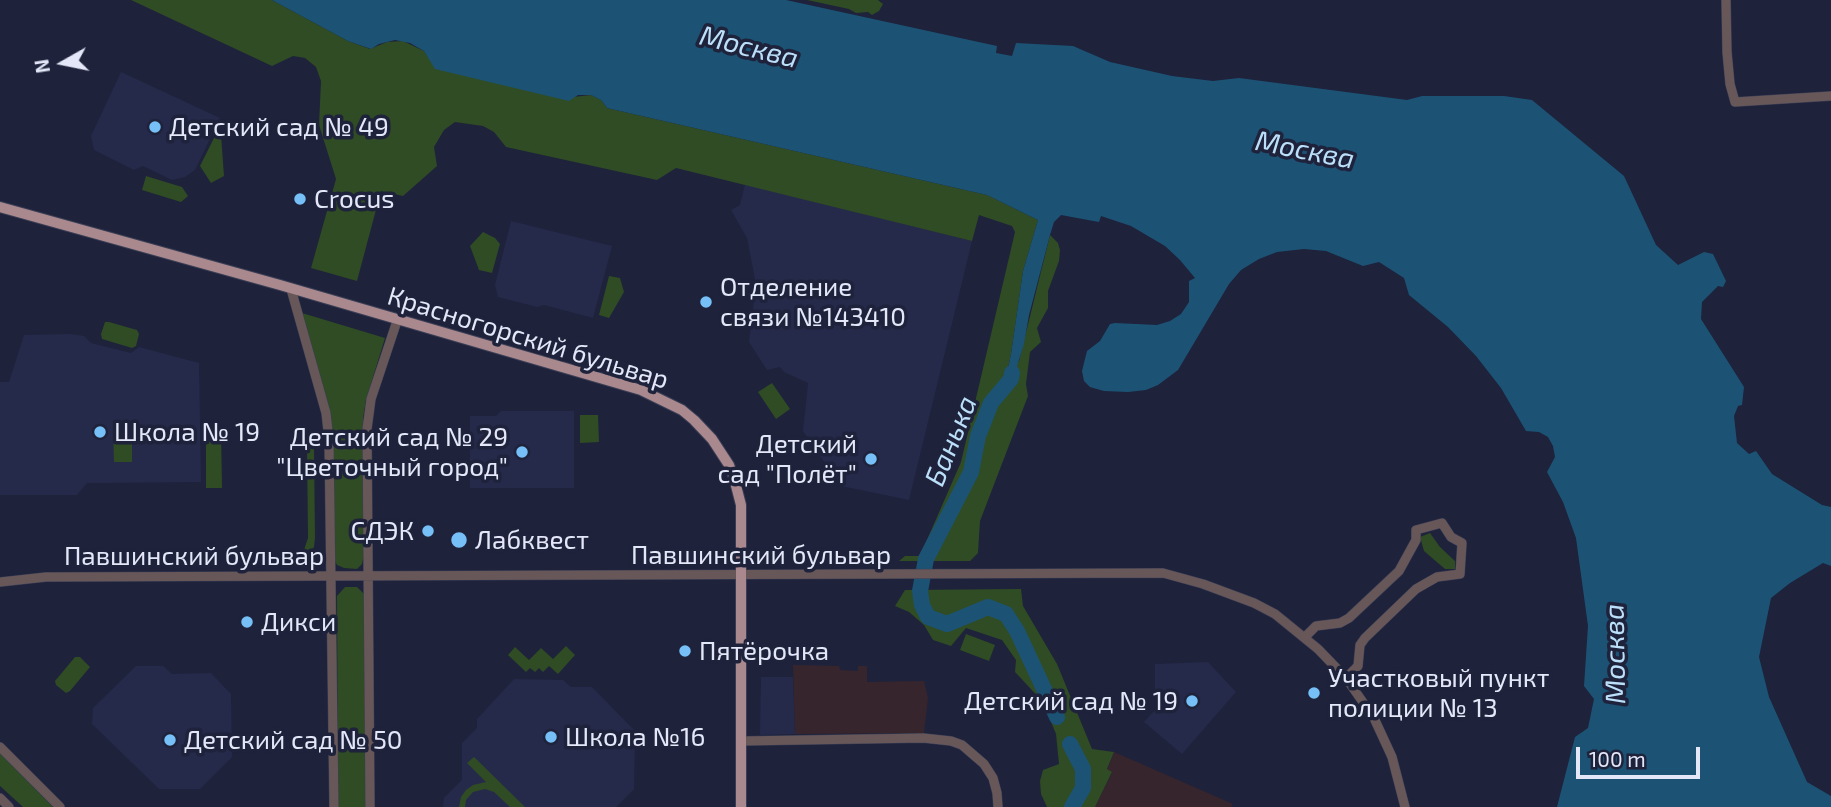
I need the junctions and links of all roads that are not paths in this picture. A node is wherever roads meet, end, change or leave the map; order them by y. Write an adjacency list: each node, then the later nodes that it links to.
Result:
1 (1726, 0): 2 (street)
2 (1831, 96)
3 (0, 207): 4 (main road, Красногорский бульвар)
4 (291, 289): 5 (main road, Красногорский бульвар); 7 (street)
5 (397, 321): 6 (main road, Красногорский бульвар); 8 (street)
6 (742, 576): 8 (street, Павшинский бульвар); 10 (street, Павшинский бульвар); 12 (main road, Красногорский бульвар)
7 (331, 577): 8 (street, Павшинский бульвар); 9 (street, Павшинский бульвар); 17 (street)
8 (369, 577): 18 (street)
9 (0, 582)
10 (1305, 637): 11 (street, Павшинский бульвар); 11 (street)
11 (1346, 678): 21 (street, Павшинский бульвар)
12 (742, 740): 19 (main road, Красногорский бульвар); 20 (street)
13 (0, 747): 16 (street)
14 (0, 798): 15 (street)
15 (9, 807)
16 (60, 807)
17 (334, 807)
18 (370, 807)
19 (741, 807)
20 (998, 807)
21 (1405, 807)

